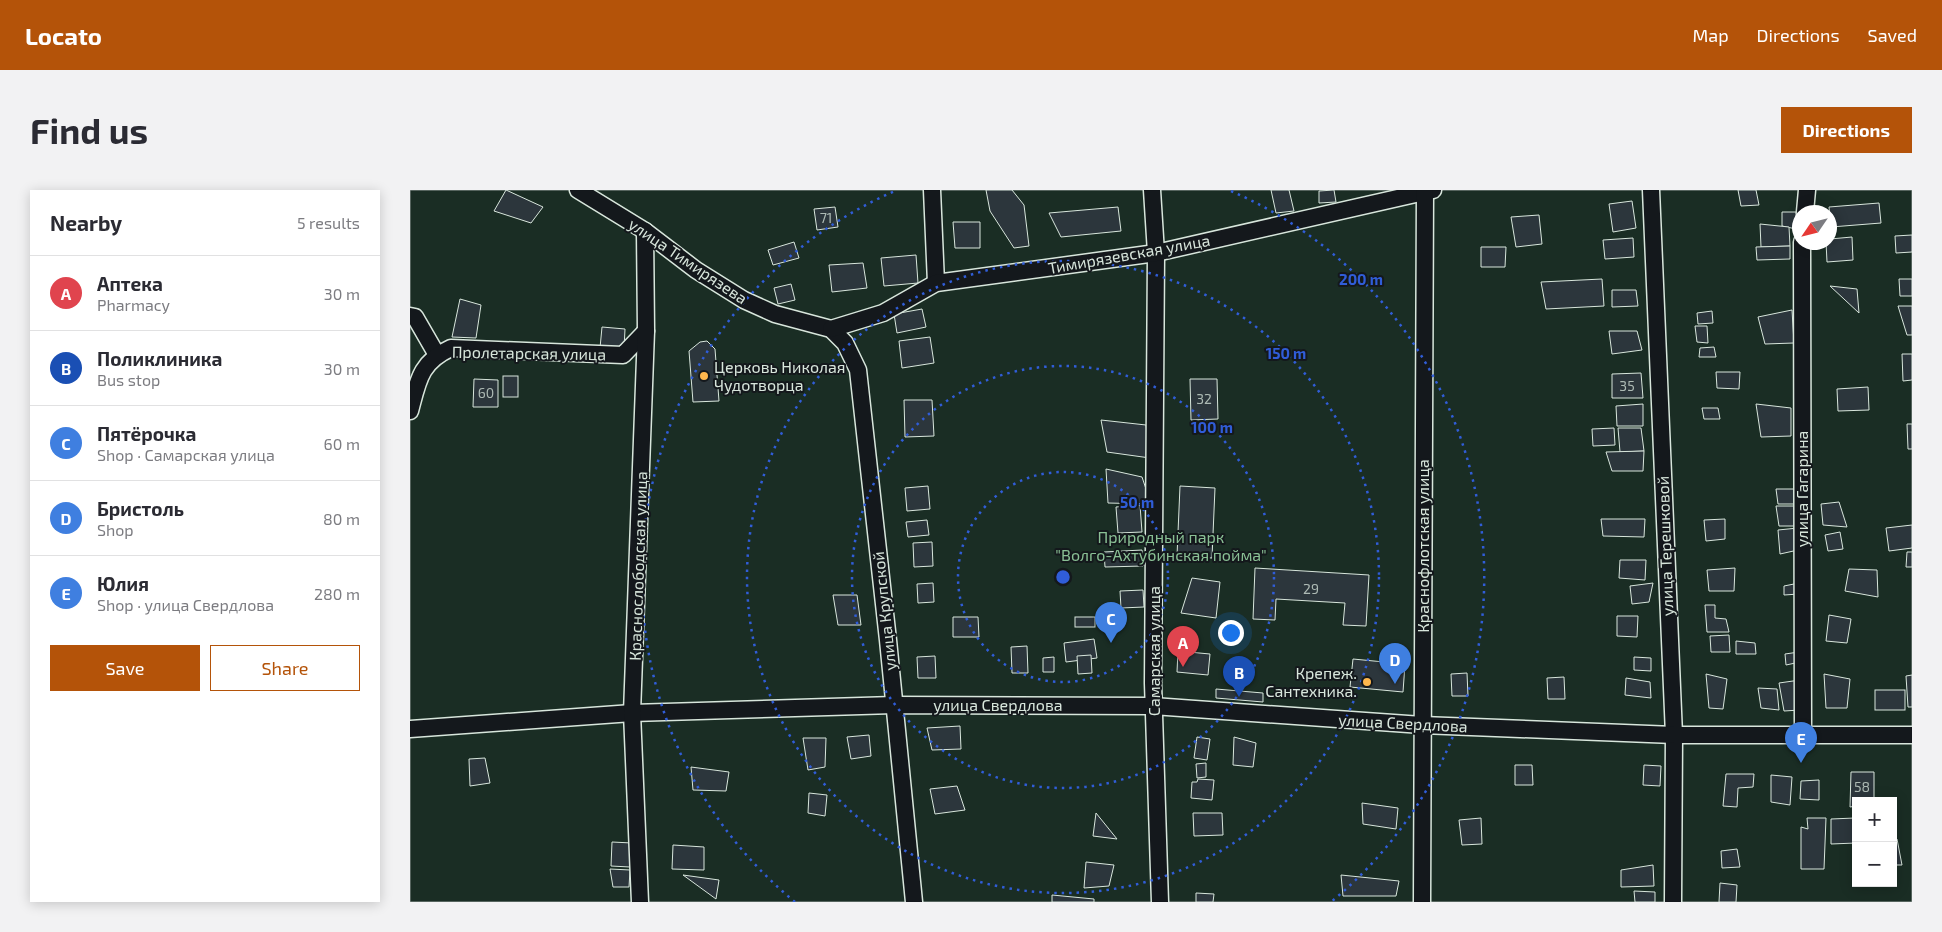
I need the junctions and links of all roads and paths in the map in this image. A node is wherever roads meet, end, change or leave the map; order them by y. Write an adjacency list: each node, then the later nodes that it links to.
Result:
1 (578, 190): 8 (street, улица Тимирязева)
2 (932, 190): 11 (street)
3 (1152, 190): 10 (street, Самарская улица)
4 (1428, 190): 10 (street, Тимирязевская улица); 20 (street, Краснофлотская улица)
5 (1651, 190): 22 (street, улица Терешковой)
6 (1806, 190): 7 (street)
7 (1805, 205)
8 (645, 231): 13 (street, улица Тимирязева); 14 (street, Краснослободская улица)
9 (1802, 250): 23 (street, улица Гагарина)
10 (1156, 252): 11 (street, Тимирязевская улица); 18 (street, Самарская улица)
11 (936, 283): 13 (street, Тимирязевская улица)
12 (410, 316): 15 (street)
13 (831, 329): 17 (street, улица Крупской)
14 (646, 331): 15 (street, Пролетарская улица); 19 (street, Краснослободская улица)
15 (437, 355): 16 (street, Пролетарская улица)
16 (410, 411)
17 (894, 705): 18 (street, улица Свердлова); 19 (street, улица Свердлова); 26 (street, улица Крупской)
18 (1153, 706): 20 (street, улица Свердлова); 27 (street, Самарская улица)
19 (632, 713): 21 (street, улица Свердлова); 25 (street, Краснослободская улица)
20 (1422, 725): 22 (street, улица Свердлова); 28 (street, Краснофлотская улица)
21 (410, 729)
22 (1674, 735): 23 (street, улица Свердлова); 29 (street, улица Терешковой)
23 (1803, 735): 24 (street, улица Свердлова)
24 (1912, 735)
25 (640, 902)
26 (914, 902)
27 (1160, 902)
28 (1422, 902)
29 (1673, 902)

